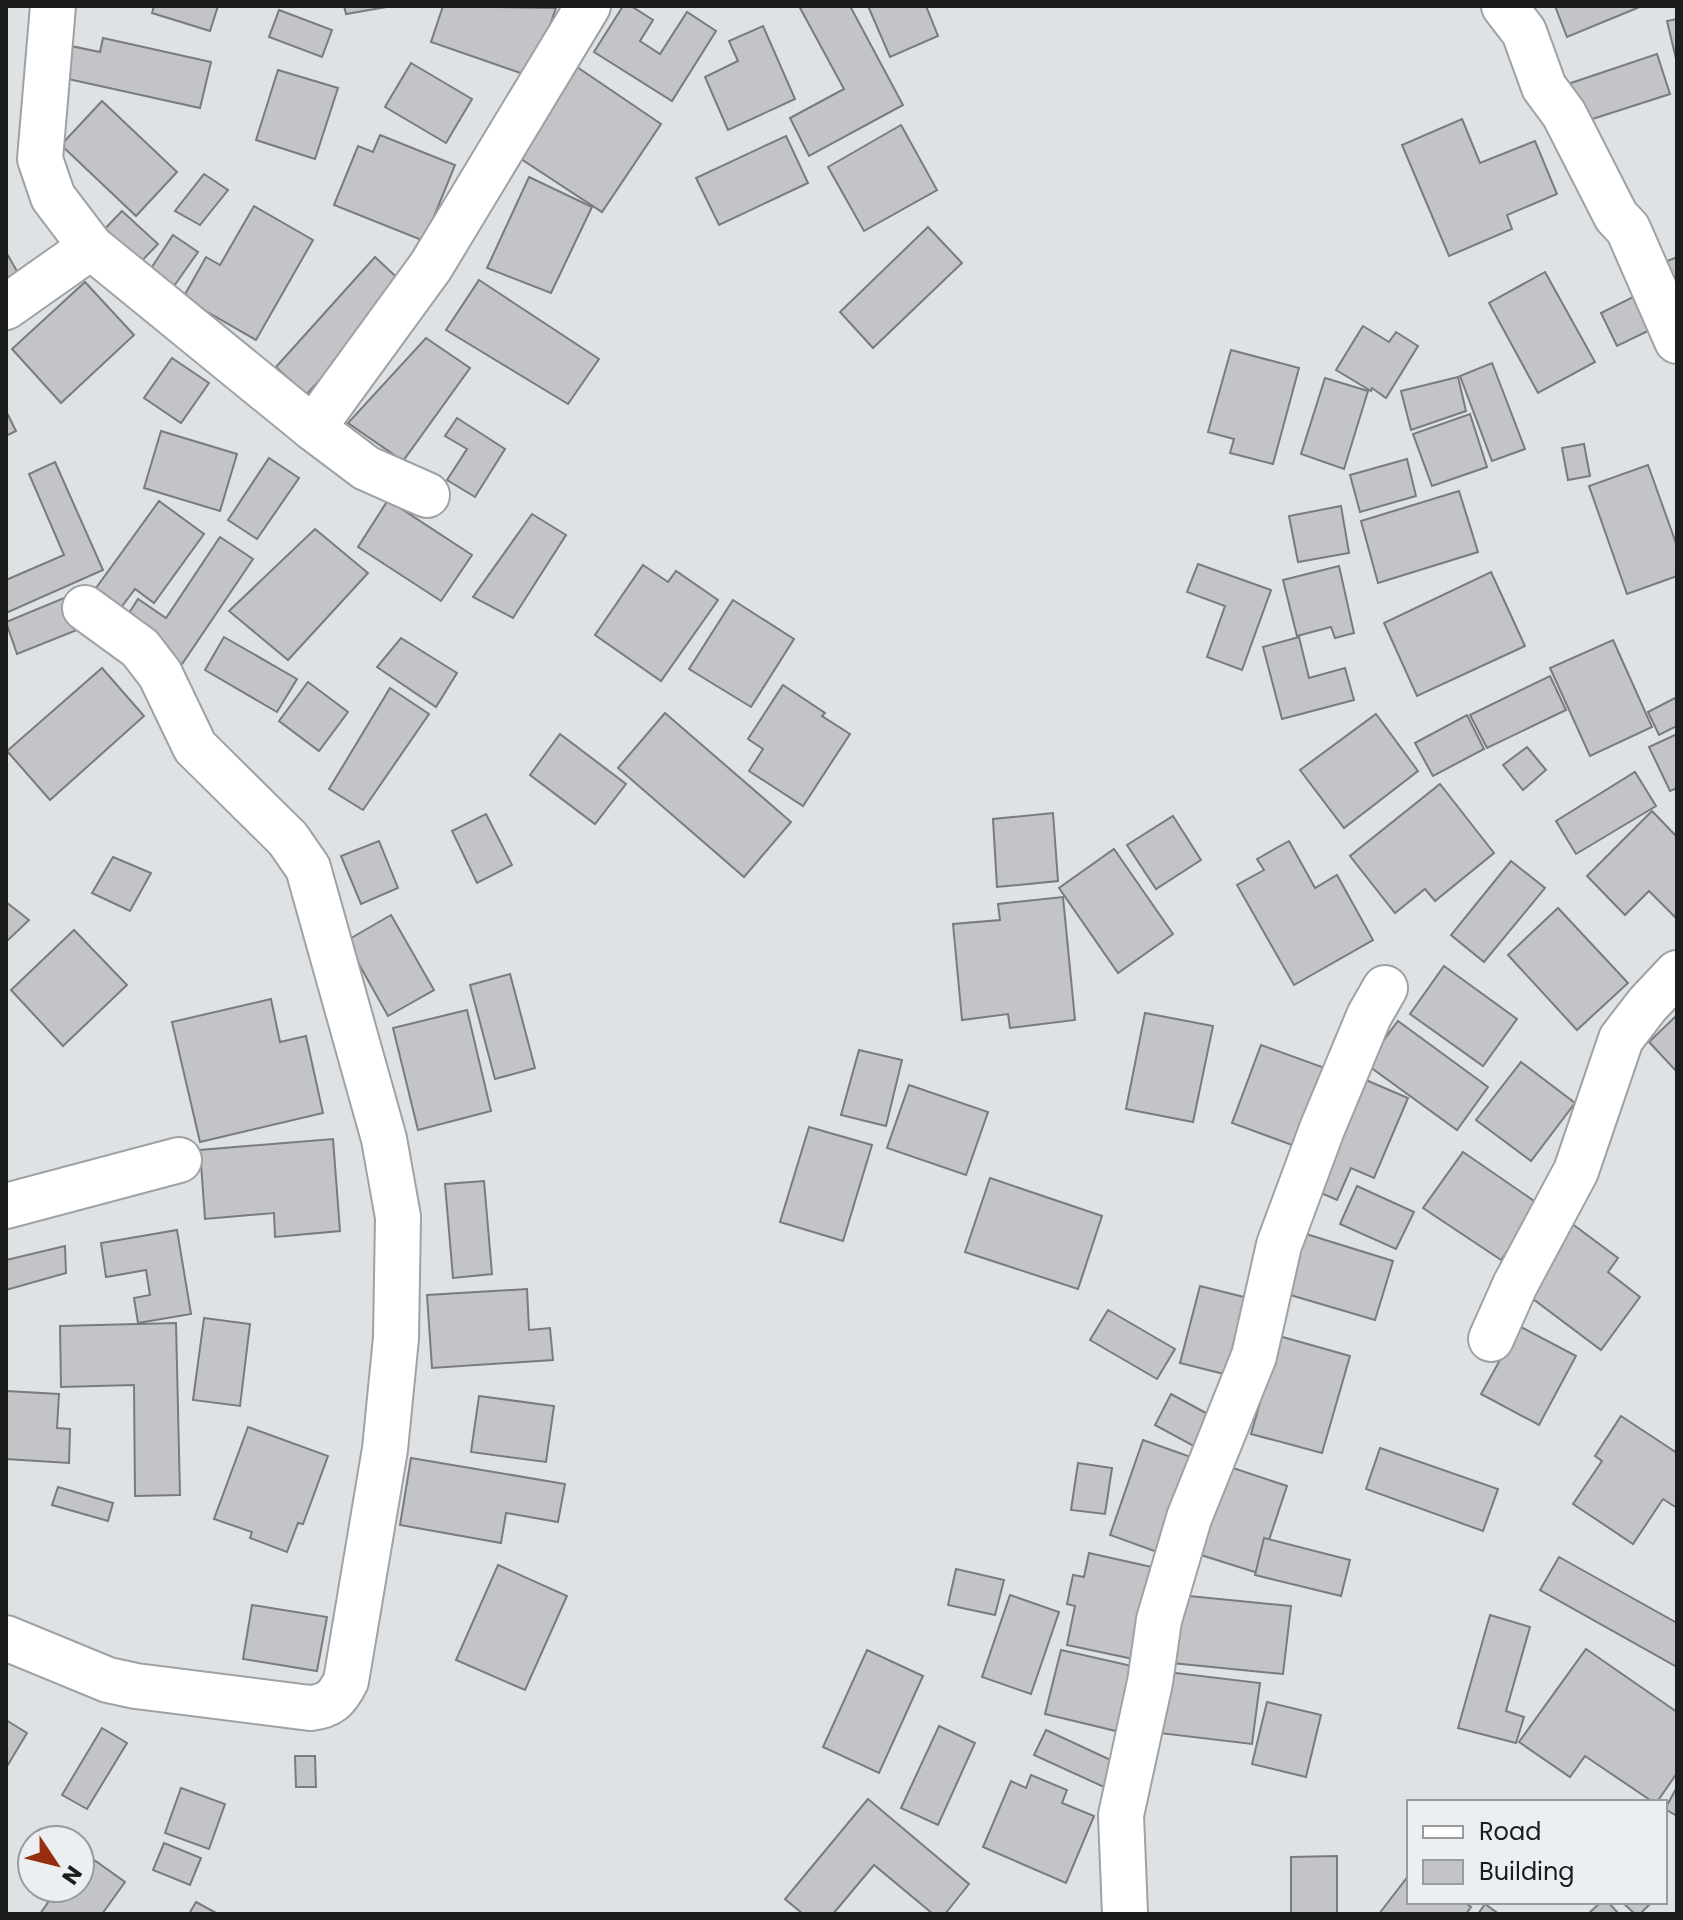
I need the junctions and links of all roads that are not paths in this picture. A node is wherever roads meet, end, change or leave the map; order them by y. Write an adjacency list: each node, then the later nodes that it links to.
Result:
1 (53, 6): 4 (street)
2 (588, 6): 7 (street)
3 (1504, 6): 6 (street)
4 (91, 247): 5 (street); 7 (street)
5 (6, 307)
6 (1677, 341)
7 (313, 428): 8 (street)
8 (427, 495)
9 (85, 608): 15 (street)
10 (1677, 973): 14 (street)
11 (1385, 988): 16 (street)
12 (179, 1160): 13 (street)
13 (6, 1206)
14 (1491, 1339)
15 (6, 1638)
16 (1125, 1914)

